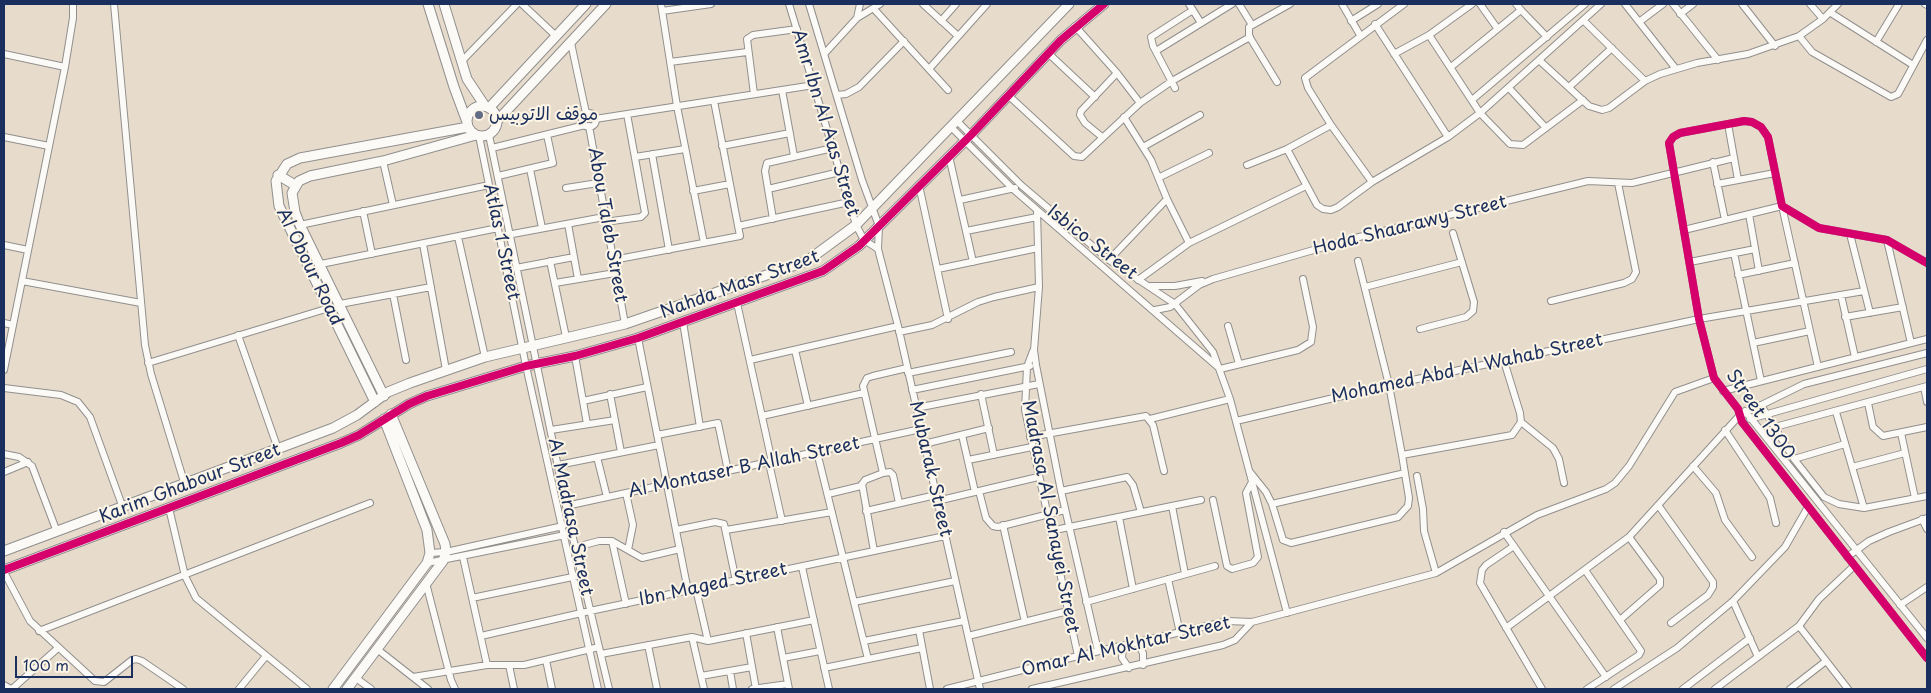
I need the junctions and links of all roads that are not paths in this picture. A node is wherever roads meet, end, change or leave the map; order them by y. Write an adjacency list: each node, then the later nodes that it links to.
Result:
1 (73, 4): 82 (street)
2 (114, 4): 235 (street)
3 (428, 4): 114 (street)
4 (517, 4): 79 (street)
5 (522, 4): 60 (street)
6 (586, 4): 60 (street)
7 (606, 4): 68 (street)
8 (711, 4): 38 (street)
9 (789, 4): 57 (street, Amr Ibn Al Aas Street)
10 (809, 4): 73 (street, Amr Ibn Al Aas Street)
11 (860, 4): 46 (street)
12 (880, 4): 41 (street)
13 (923, 4): 48 (street)
14 (956, 4): 48 (street)
15 (987, 4): 61 (street)
16 (1069, 4): 113 (street, Nahda Masr Street)
17 (1104, 4): 55 (street, Nahda Masr Street)
18 (1188, 4): 42 (street)
19 (1232, 4): 52 (street)
20 (1239, 4): 54 (street)
21 (1290, 4): 54 (street)
22 (1342, 4): 49 (street)
23 (1378, 4): 49 (street)
24 (1404, 4): 53 (street)
25 (1472, 4): 59 (street)
26 (1480, 4): 56 (street)
27 (1516, 4): 43 (street)
28 (1585, 4): 64 (street)
29 (1601, 4): 50 (street)
30 (1625, 4): 51 (street)
31 (1663, 4): 51 (street)
32 (1672, 4): 45 (street)
33 (1693, 4): 45 (street)
34 (1810, 4): 47 (street)
35 (1838, 4): 44 (street)
36 (1899, 4): 67 (street)
37 (446, 5): 79 (street)
38 (698, 5): 40 (street)
39 (1745, 5): 69 (street)
40 (661, 7): 80 (street)
41 (874, 9): 46 (street); 66 (street)
42 (1193, 10): 52 (street); 72 (street)
43 (1521, 10): 56 (street); 64 (street)
44 (1831, 13): 47 (street); 67 (street)
45 (1680, 14): 77 (street)
46 (857, 18): 73 (street)
47 (1824, 19): 62 (street)
48 (941, 21): 61 (street)
49 (1351, 21): 58 (street)
50 (1584, 21): 70 (street); 78 (street)
51 (1639, 22): 85 (street)
52 (1200, 24): 72 (street)
53 (1375, 24): 58 (street); 76 (street)
54 (1252, 25): 63 (street)
55 (1075, 26): 74 (street, Nahda Masr Street); 86 (street)
56 (1496, 28): 83 (street)
57 (797, 29): 71 (street); 90 (street, Amr Ibn Al Aas Street)
58 (1360, 35): 116 (street)
59 (1429, 35): 76 (street); 83 (street)
60 (556, 36): 105 (street)
61 (958, 36): 84 (street)
62 (1799, 36): 69 (street); 81 (street)
63 (1250, 37): 87 (street); 89 (street)
64 (1547, 37): 101 (street)
65 (1927, 40): 81 (street)
66 (904, 41): 84 (street); 97 (street)
67 (1876, 42): 81 (street)
68 (571, 43): 106 (street); 112 (street)
69 (1775, 46): 77 (street)
70 (1612, 48): 88 (street); 91 (street)
71 (747, 52): 80 (street); 96 (street)
72 (1156, 52): 87 (street)
73 (825, 53): 97 (street, Amr Ibn Al Aas Street)
74 (1048, 53): 98 (street, Nahda Masr Street); 99 (street)
75 (4, 54): 82 (street)
76 (1394, 54): 125 (street)
77 (1718, 60): 85 (street)
78 (1540, 61): 91 (street); 93 (street)
79 (461, 62): 105 (street)
80 (670, 62): 104 (street)
81 (1913, 65)
82 (65, 67): 127 (street)
83 (1451, 67): 101 (street)
84 (929, 68): 95 (street)
85 (1676, 69): 88 (street)
86 (1117, 73): 99 (street); 103 (street)
87 (1172, 81): 92 (street); 103 (street)
88 (1644, 81): 102 (street)
89 (1277, 82)
90 (814, 85): 94 (street); 131 (street, Amr Ibn Al Aas Street)
91 (1569, 87): 102 (street)
92 (1175, 88)
93 (1509, 88): 107 (street); 118 (street)
94 (782, 90): 96 (street); 119 (street)
95 (948, 90)
96 (754, 94): 100 (street)
97 (837, 95): 170 (street, Amr Ibn Al Aas Street)
98 (1008, 95): 124 (street); 126 (street, Nahda Masr Street)
99 (1095, 96): 124 (street)
100 (714, 100): 104 (street); 128 (street)
101 (1472, 100): 107 (street)
102 (1583, 100): 118 (street)
103 (1140, 103): 110 (street)
104 (677, 106): 108 (street); 132 (street)
105 (487, 107): 112 (street); 114 (street)
106 (586, 113): 111 (street); 117 (street)
107 (1480, 113): 118 (street); 125 (street)
108 (627, 114): 111 (street); 138 (street)
109 (1200, 115): 129 (street)
110 (1124, 117): 124 (street); 129 (street)
111 (595, 118): 117 (street)
112 (497, 121): 120 (street)
113 (953, 123): 126 (street, Isbico Street); 170 (street, Nahda Masr Street)
114 (468, 124): 121 (street); 147 (street)
115 (1728, 124): 139 (street); 144 (street, Street 1300); 146 (street)
116 (1332, 125): 133 (street); 151 (street)
117 (587, 126): 122 (street); 153 (street, Abou Taleb Street)
118 (1546, 128)
119 (790, 133): 128 (street); 136 (street)
120 (489, 134): 121 (street); 130 (street, Atlas 1 Street)
121 (477, 135): 140 (street, Al Obour Road); 157 (street, Atlas 1 Street)
122 (547, 135): 130 (street); 143 (street)
123 (4, 136): 127 (street)
124 (1102, 137)
125 (1448, 137): 151 (street)
126 (968, 138): 137 (street, Nahda Masr Street); 159 (street, Isbico Street); 163 (street, Isbico Street)
127 (49, 146): 200 (street)
128 (722, 146): 154 (street)
129 (1143, 147): 149 (street)
130 (492, 148): 148 (street, Atlas 1 Street)
131 (833, 148): 136 (street); 145 (street, Amr Ibn Al Aas Street)
132 (685, 149): 135 (street); 164 (street)
133 (1287, 149): 142 (street); 160 (street)
134 (1209, 153): 149 (street)
135 (652, 154): 138 (street); 201 (street)
136 (794, 156): 162 (street)
137 (949, 156): 158 (street, Nahda Masr Street); 166 (street)
138 (635, 157): 175 (street)
139 (1734, 158): 141 (street, Hoda Shaarawy Street); 150 (street)
140 (383, 161): 156 (street, Al Obour Road); 168 (street)
141 (1713, 162): 144 (street, Hoda Shaarawy Street); 155 (street)
142 (1247, 165)
143 (530, 169): 148 (street); 183 (street)
144 (1674, 171): 152 (street, Hoda Shaarawy Street); 184 (street, Street 1300)
145 (840, 172): 162 (street); 167 (street, Amr Ibn Al Aas Street)
146 (1775, 173): 150 (street); 169 (street)
147 (278, 175): 156 (street); 240 (street, Al Obour Road)
148 (498, 176): 187 (street, Atlas 1 Street)
149 (1160, 178): 165 (street)
150 (1738, 180): 155 (street)
151 (1372, 182): 160 (street)
152 (1618, 183): 221 (street, Hoda Shaarawy Street); 233 (street)
153 (598, 184): 161 (street); 175 (street, Abou Taleb Street)
154 (730, 184): 164 (street); 180 (street)
155 (1717, 184): 176 (street)
156 (295, 185): 178 (street, Al Obour Road)
157 (489, 185): 168 (street); 182 (street, Atlas 1 Street)
158 (920, 185): 181 (street, Nahda Masr Street); 216 (street)
159 (1021, 185): 163 (street); 206 (street, Isbico Street)
160 (1306, 186): 194 (street)
161 (566, 188)
162 (768, 189): 174 (street)
163 (1013, 189): 166 (street); 172 (street, Isbico Street)
164 (694, 191): 193 (street)
165 (1167, 199): 194 (street); 206 (street)
166 (960, 200): 185 (street)
167 (849, 202): 174 (street); 179 (street, Amr Ibn Al Aas Street)
168 (393, 205): 171 (street)
169 (1782, 206): 173 (street); 188 (street); 212 (street)
170 (872, 208): 179 (street, Nahda Masr Street); 181 (street, Amr Ibn Al Aas Street)
171 (363, 211): 178 (street); 203 (street)
172 (1036, 213): 185 (street); 197 (street, Madrasa Al Sanayei Street); 241 (street, Isbico Street)
173 (1749, 214): 176 (street); 199 (street)
174 (773, 219): 180 (street)
175 (605, 220): 177 (street); 205 (street, Abou Taleb Street)
176 (1725, 220): 184 (street)
177 (568, 224): 183 (street); 204 (street)
178 (300, 225): 214 (street, Al Obour Road)
179 (856, 225): 191 (street, Amr Ibn Al Aas Street); 249 (street, Nahda Masr Street)
180 (738, 226): 193 (street)
181 (878, 226): 191 (street, Nahda Masr Street); 198 (street, Mubarak Street)
182 (498, 228): 189 (street, Atlas 1 Street); 190 (street)
183 (542, 228): 187 (street)
184 (1684, 230): 211 (street, Street 1300)
185 (966, 231): 209 (street)
186 (1453, 233): 210 (street)
187 (509, 234): 189 (street); 215 (street, Atlas 1 Street)
188 (1850, 234): 192 (street); 230 (street)
189 (499, 236): 262 (street, Atlas 1 Street)
190 (458, 237): 195 (street); 268 (street)
191 (864, 240): 198 (street); 236 (street, Nahda Masr Street)
192 (1887, 240): 213 (street); 239 (street)
193 (704, 243): 201 (street)
194 (1189, 243): 223 (street)
195 (423, 244): 203 (street); 227 (street)
196 (4, 245): 200 (street)
197 (1038, 248): 209 (street); 229 (street, Madrasa Al Sanayei Street)
198 (878, 249): 252 (street, Mubarak Street)
199 (1755, 249): 202 (street); 217 (street)
200 (28, 250): 224 (street)
201 (669, 250): 205 (street)
202 (1734, 253): 211 (street); 219 (street)
203 (372, 254): 214 (street)
204 (574, 257): 207 (street); 220 (street)
205 (613, 260): 218 (street, Abou Taleb Street)
206 (1109, 260): 223 (street, Isbico Street)
207 (550, 261): 215 (street); 225 (street)
208 (1358, 261): 228 (street)
209 (973, 262): 216 (street)
210 (1462, 262): 228 (street); 253 (street)
211 (1690, 262): 246 (street, Street 1300)
212 (1794, 263): 217 (street); 234 (street)
213 (1927, 263)
214 (321, 264): 237 (street, Al Obour Road)
215 (516, 268): 261 (street, Atlas 1 Street)
216 (938, 269): 245 (street)
217 (1759, 270): 219 (street)
218 (615, 273): 220 (street); 249 (street, Abou Taleb Street)
219 (1738, 275): 242 (street)
220 (578, 279): 225 (street)
221 (1213, 279): 226 (street); 238 (street, Hoda Shaarawy Street)
222 (1303, 279): 275 (street)
223 (1138, 280): 226 (street, Isbico Street)
224 (22, 281): 235 (street); 250 (street)
225 (554, 282): 256 (street)
226 (1148, 286): 238 (street, Isbico Street)
227 (431, 287): 231 (street); 283 (street)
228 (1365, 287): 289 (street)
229 (1039, 288): 245 (street); 264 (street, Madrasa Al Sanayei Street)
230 (1864, 291): 232 (street, Mohamed Abd Al Wahab Street); 243 (street)
231 (393, 294): 237 (street); 270 (street)
232 (1840, 295): 234 (street, Mohamed Abd Al Wahab Street); 244 (street)
233 (1551, 301)
234 (1803, 302): 242 (street, Mohamed Abd Al Wahab Street); 254 (street)
235 (141, 303): 273 (street)
236 (737, 303): 247 (street, Nahda Masr Street); 271 (street)
237 (340, 304): 298 (street, Al Obour Road)
238 (1175, 304): 241 (street, Hoda Shaarawy Street); 280 (street, Isbico Street)
239 (1903, 307): 243 (street); 260 (street)
240 (329, 308): 255 (street); 301 (street, Al Obour Road)
241 (1154, 310): 280 (street, Isbico Street)
242 (1746, 311): 246 (street, Mohamed Abd Al Wahab Street); 259 (street)
243 (1870, 313): 244 (street)
244 (1845, 317): 269 (street)
245 (948, 319): 252 (street)
246 (1700, 319): 272 (street, Mohamed Abd Al Wahab Street); 285 (street, Street 1300)
247 (682, 322): 257 (street, Nahda Masr Street); 319 (street)
248 (4, 323): 250 (street)
249 (625, 324): 256 (street, Nahda Masr Street)
250 (13, 325): 282 (street)
251 (1228, 326): 275 (street)
252 (898, 329): 263 (street); 284 (street, Mubarak Street)
253 (1420, 330)
254 (1810, 331): 259 (street); 278 (street)
255 (238, 336): 273 (street); 336 (street)
256 (566, 337): 261 (street, Nahda Masr Street)
257 (638, 338): 267 (street, Nahda Masr Street); 290 (street)
258 (1927, 339): 260 (street)
259 (1753, 343): 286 (street)
260 (1911, 343): 269 (street)
261 (533, 345): 262 (street, Nahda Masr Street); 274 (street, Al Madrasa Street)
262 (523, 348): 268 (street, Nahda Masr Street); 277 (street, Al Madrasa Street)
263 (795, 350): 271 (street); 305 (street)
264 (1034, 350): 276 (street, Madrasa Al Sanayei Street); 279 (street, Madrasa Al Sanayei Street)
265 (1011, 352): 284 (street)
266 (1927, 353): 304 (street)
267 (575, 356): 274 (street, Nahda Masr Street); 300 (street)
268 (485, 357): 283 (street, Nahda Masr Street)
269 (1854, 357): 278 (street)
270 (406, 360)
271 (750, 360): 310 (street)
272 (1504, 361): 289 (street, Mohamed Abd Al Wahab Street); 317 (street)
273 (148, 363): 363 (street)
274 (538, 364): 277 (street, Nahda Masr Street); 325 (street, Al Madrasa Street)
275 (1239, 364): 280 (street)
276 (1036, 365): 279 (street); 287 (street, Madrasa Al Sanayei Street)
277 (526, 366): 312 (street, Nahda Masr Street); 395 (street, Al Madrasa Street)
278 (1818, 366): 286 (street)
279 (1027, 367): 288 (street, Madrasa Al Sanayei Street); 293 (street)
280 (1220, 369): 299 (street, Isbico Street)
281 (1927, 369): 309 (street)
282 (4, 370)
283 (446, 370): 298 (street, Nahda Masr Street)
284 (908, 371): 293 (street, Mubarak Street); 295 (street)
285 (1714, 378): 294 (street, Street 1300); 402 (street)
286 (1761, 381): 294 (street)
287 (1040, 384): 288 (street); 326 (street, Madrasa Al Sanayei Street)
288 (1026, 385): 297 (street); 330 (street, Madrasa Al Sanayei Street)
289 (1389, 385): 316 (street, Mohamed Abd Al Wahab Street); 342 (street)
290 (647, 387): 296 (street); 328 (street)
291 (1926, 387): 302 (street); 303 (street)
292 (4, 388): 381 (street)
293 (912, 390): 306 (street, Mubarak Street)
294 (1723, 391): 311 (street, Street 1300)
295 (864, 393): 305 (street); 331 (street)
296 (610, 394): 300 (street); 314 (street)
297 (981, 394): 306 (street); 322 (street)
298 (384, 396): 301 (street, Nahda Masr Street)
299 (1230, 398): 315 (street); 316 (street, Isbico Street)
300 (583, 401): 318 (street)
301 (375, 402): 336 (street, Karim Ghabour Street)
302 (1927, 402)
303 (1868, 403): 308 (street); 327 (street)
304 (1761, 405): 307 (street); 309 (street)
305 (808, 406): 310 (street)
306 (916, 408): 324 (street, Mubarak Street)
307 (1747, 411): 311 (street, Street 1300); 313 (street, Street 1300)
308 (1836, 412): 320 (street); 333 (street)
309 (1767, 414): 313 (street); 320 (street)
310 (762, 416): 347 (street)
311 (1740, 416): 313 (street); 323 (street); 380 (street, Street 1300)
312 (388, 417): 382 (street, Karim Ghabour Street); 415 (street); 416 (street)
313 (1753, 418): 412 (street, Street 1300)
314 (615, 420): 318 (street); 337 (street)
315 (1150, 420): 326 (street); 353 (street)
316 (1236, 422): 351 (street, Isbico Street)
317 (1521, 422): 342 (street); 360 (street)
318 (588, 424): 325 (street)
319 (700, 427): 328 (street); 352 (street)
320 (1775, 427): 344 (street)
321 (1927, 427): 327 (street)
322 (988, 428): 329 (street); 341 (street)
323 (1728, 428): 349 (street); 392 (street)
324 (921, 429): 331 (street, Al Montaser B Allah Street); 332 (street, Mubarak Street)
325 (551, 430): 348 (street, Al Madrasa Street)
326 (1049, 433): 330 (street); 364 (street, Madrasa Al Sanayei Street)
327 (1901, 433): 339 (street)
328 (657, 435): 334 (street)
329 (962, 435): 332 (street); 345 (street)
330 (1030, 437): 335 (street, Madrasa Al Sanayei Street)
331 (876, 439): 338 (street, Al Montaser B Allah Street); 356 (street)
332 (924, 444): 370 (street, Mubarak Street)
333 (1846, 444): 344 (street); 350 (street)
334 (659, 445): 337 (street); 361 (street)
335 (1032, 447): 341 (street); 358 (street, Madrasa Al Sanayei Street)
336 (278, 450): 363 (street, Karim Ghabour Street)
337 (621, 452): 343 (street)
338 (817, 452): 347 (street, Al Montaser B Allah Street); 367 (street)
339 (1905, 453): 350 (street); 371 (street)
340 (4, 454): 346 (street)
341 (994, 454): 345 (street)
342 (1402, 455): 355 (street)
343 (597, 457): 348 (street); 369 (street)
344 (1794, 459): 383 (street)
345 (968, 460): 365 (street)
346 (28, 462): 354 (street); 401 (street)
347 (770, 462): 352 (street, Al Montaser B Allah Street); 391 (street)
348 (558, 465): 378 (street, Al Madrasa Street)
349 (1693, 466): 377 (street); 419 (street)
350 (1852, 467): 383 (street)
351 (1249, 469): 359 (street, Isbico Street); 376 (street)
352 (728, 471): 361 (street, Al Montaser B Allah Street)
353 (1164, 471)
354 (4, 472)
355 (1405, 473): 376 (street); 376 (street)
356 (883, 474): 362 (street); 375 (street)
357 (1417, 476): 427 (street)
358 (1038, 477): 365 (street); 388 (street, Madrasa Al Sanayei Street)
359 (1252, 482): 373 (street); 449 (street, Isbico Street)
360 (1564, 483)
361 (667, 484): 366 (street, Al Montaser B Allah Street); 397 (street)
362 (862, 484): 367 (street); 384 (street)
363 (185, 485): 381 (street, Karim Ghabour Street)
364 (1061, 491): 385 (street, Madrasa Al Sanayei Street); 387 (street)
365 (977, 492): 370 (street); 394 (street)
366 (626, 493): 369 (street, Al Montaser B Allah Street); 411 (street)
367 (828, 494): 386 (street)
368 (1927, 496): 371 (street)
369 (607, 497): 378 (street, Al Montaser B Allah Street)
370 (937, 498): 375 (street); 405 (street, Mubarak Street)
371 (1916, 498): 383 (street)
372 (1201, 500): 379 (street)
373 (1213, 500)
374 (370, 503): 430 (street)
375 (900, 503): 384 (street)
376 (1272, 504)
377 (1658, 505): 406 (street); 455 (street)
378 (566, 506): 393 (street, Al Madrasa Street)
379 (1172, 506): 387 (street); 428 (street)
380 (1808, 507): 420 (street, Street 1300); 441 (street)
381 (123, 508): 401 (street, Karim Ghabour Street)
382 (169, 508): 426 (street, Karim Ghabour Street); 430 (street)
383 (1864, 508)
384 (866, 510): 414 (street)
385 (1065, 510): 388 (street); 396 (street, Madrasa Al Sanayei Street)
386 (832, 512): 391 (street); 418 (street)
387 (1141, 512): 389 (street)
388 (1046, 514): 394 (street); 400 (street, Madrasa Al Sanayei Street)
389 (1118, 517): 396 (street); 437 (street)
390 (1925, 518): 399 (street); 412 (street)
391 (782, 520): 398 (street)
392 (1776, 523)
393 (570, 524): 395 (street); 403 (street, Al Madrasa Street)
394 (1003, 525): 453 (street)
395 (560, 527): 404 (street, Al Madrasa Street); 416 (street)
396 (1069, 527): 400 (street); 443 (street, Madrasa Al Sanayei Street)
397 (676, 530): 398 (street); 410 (street)
398 (726, 530): 433 (street)
399 (1927, 530)
400 (1050, 531): 447 (street, Madrasa Al Sanayei Street)
401 (57, 532): 413 (street, Karim Ghabour Street)
402 (1504, 532): 408 (street); 427 (street)
403 (572, 534): 404 (street); 409 (street, Al Madrasa Street)
404 (562, 536): 417 (street); 431 (street, Al Madrasa Street)
405 (945, 536): 414 (street, Ibn Maged Street); 434 (street, Mubarak Street)
406 (1629, 537): 425 (street); 451 (street)
407 (612, 541): 409 (street); 411 (street); 444 (street)
408 (1514, 546): 439 (street); 458 (street)
409 (576, 547): 429 (street, Al Madrasa Street)
410 (680, 549): 411 (street); 438 (street)
411 (628, 550)
412 (1856, 550): 420 (street); 445 (street, Street 1300)
413 (4, 551)
414 (874, 551): 418 (street, Ibn Maged Street)
415 (430, 553): 416 (street); 421 (street)
416 (444, 556): 417 (street); 421 (street); 435 (street)
417 (463, 557): 440 (street)
418 (843, 557): 424 (street, Ibn Maged Street); 442 (street)
419 (1752, 557)
420 (1847, 557): 423 (street, Street 1300)
421 (426, 563): 510 (street)
422 (1215, 566): 428 (street)
423 (1854, 566): 456 (street); 484 (street, Street 1300)
424 (802, 567): 433 (street, Ibn Maged Street); 450 (street)
425 (1585, 570): 439 (street); 451 (street)
426 (4, 571): 460 (street)
427 (1436, 573): 449 (street)
428 (1185, 574): 432 (street)
429 (582, 575): 431 (street); 446 (street, Al Madrasa Street)
430 (185, 576): 460 (street); 480 (street)
431 (571, 577): 440 (street); 448 (street, Al Madrasa Street)
432 (1168, 579): 437 (street); 462 (street)
433 (736, 581): 438 (street, Ibn Maged Street)
434 (955, 581): 442 (street); 452 (street, Mubarak Street)
435 (426, 583): 475 (street); 494 (street)
436 (1927, 586): 445 (street)
437 (1133, 589): 443 (street)
438 (692, 590): 444 (street, Ibn Maged Street); 468 (street)
439 (1549, 596): 458 (street); 498 (street)
440 (472, 598): 463 (street)
441 (1733, 601): 466 (street); 529 (street)
442 (854, 602): 469 (street)
443 (1086, 602): 479 (street, Madrasa Al Sanayei Street)
444 (626, 604): 446 (street, Ibn Maged Street)
445 (1900, 604): 467 (street, Street 1300)
446 (590, 610): 448 (street, Ibn Maged Street); 477 (street, Al Madrasa Street)
447 (1068, 611): 453 (street); 481 (street, Madrasa Al Sanayei Street)
448 (579, 613): 463 (street, Ibn Maged Street); 476 (street, Al Madrasa Street)
449 (1288, 613): 454 (street)
450 (814, 620): 457 (street); 478 (street)
451 (1620, 620): 498 (street)
452 (964, 621): 459 (street); 465 (street, Mubarak Street)
453 (1025, 622): 465 (street)
454 (1252, 622): 462 (street, Omar Al Mokhtar Street); 490 (street, Omar Al Mokhtar Street)
455 (1671, 623)
456 (1799, 626): 482 (street); 487 (street)
457 (777, 627): 461 (street); 483 (street)
458 (1506, 628): 527 (street)
459 (919, 630): 469 (street); 474 (street)
460 (39, 631): 473 (street)
461 (746, 633): 468 (street); 491 (street)
462 (1180, 633): 470 (street, Omar Al Mokhtar Street)
463 (481, 636): 488 (street)
464 (692, 636): 468 (street); 471 (street); 496 (street)
465 (968, 636): 504 (street, Mubarak Street)
466 (1750, 638): 482 (street); 530 (street)
467 (1927, 638)
468 (708, 641)
469 (864, 641): 485 (street)
470 (1137, 643): 472 (street, Omar Al Mokhtar Street); 490 (street)
471 (648, 644): 477 (street); 519 (street)
472 (1123, 646): 479 (street, Omar Al Mokhtar Street); 493 (street)
473 (58, 648): 500 (street); 505 (street)
474 (922, 648): 485 (street); 524 (street)
475 (378, 649): 497 (street); 499 (street)
476 (587, 650): 477 (street); 486 (street); 517 (street, Al Madrasa Street)
477 (600, 650): 518 (street, Al Madrasa Street)
478 (820, 651): 483 (street); 492 (street)
479 (1098, 651): 481 (street, Omar Al Mokhtar Street)
480 (266, 656): 508 (street); 509 (street)
481 (1078, 656): 504 (street, Omar Al Mokhtar Street)
482 (1758, 657): 531 (street)
483 (783, 658): 503 (street)
484 (1927, 658)
485 (868, 659): 492 (street)
486 (546, 660): 489 (street); 516 (street)
487 (1826, 661): 532 (street); 533 (street)
488 (487, 665): 489 (street); 494 (street)
489 (509, 665): 515 (street)
490 (1143, 665): 493 (street, Omar Al Mokhtar Street)
491 (752, 667): 495 (street); 522 (street)
492 (824, 668): 523 (street)
493 (1129, 668): 526 (street, Omar Al Mokhtar Street)
494 (449, 671): 497 (street); 514 (street)
495 (730, 671): 496 (street); 521 (street)
496 (701, 676): 520 (street)
497 (413, 677): 502 (street)
498 (1606, 677): 528 (street)
499 (356, 678): 511 (street); 512 (street)
500 (94, 680): 506 (street); 507 (street)
501 (4, 685): 505 (street)
502 (418, 686): 513 (street)
503 (788, 686): 522 (street)
504 (979, 686): 525 (street, Omar Al Mokhtar Street)
505 (11, 689)
506 (95, 689)
507 (183, 689)
508 (239, 689)
509 (307, 689)
510 (332, 689)
511 (347, 689)
512 (371, 689)
513 (428, 689)
514 (455, 689)
515 (514, 689)
516 (552, 689)
517 (598, 689)
518 (609, 689)
519 (657, 689)
520 (704, 689)
521 (733, 689)
522 (754, 689)
523 (829, 689)
524 (930, 689)
525 (947, 689)
526 (1032, 689)
527 (1542, 689)
528 (1588, 689)
529 (1614, 689)
530 (1683, 689)
531 (1716, 689)
532 (1790, 689)
533 (1848, 689)

